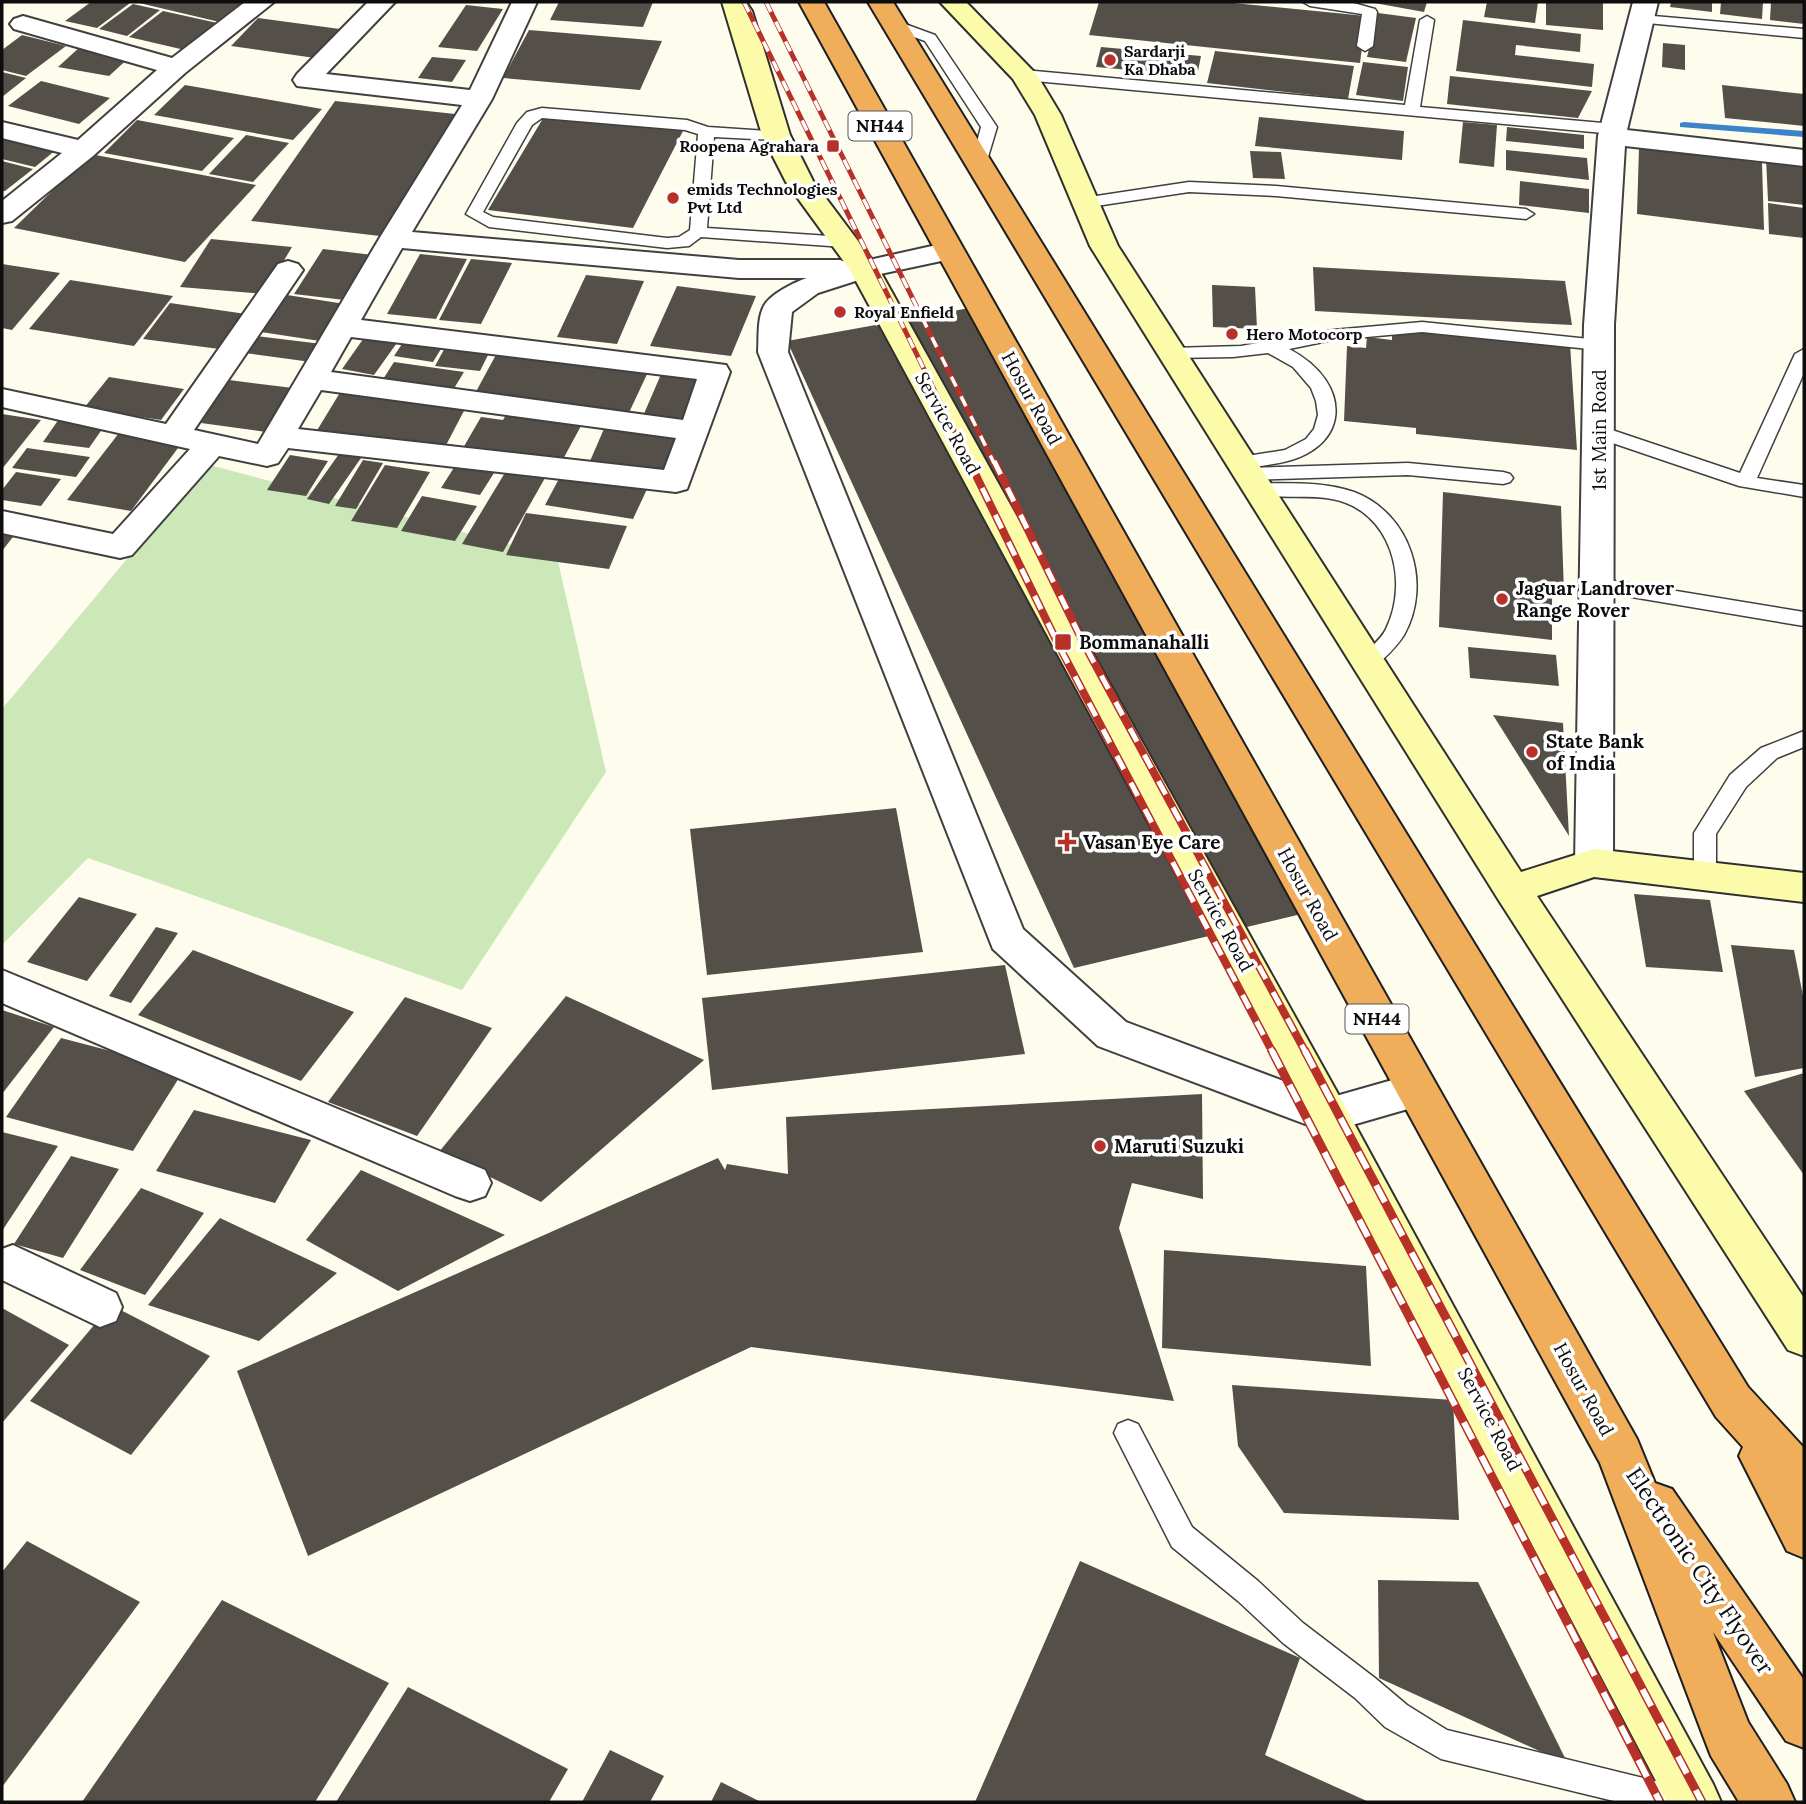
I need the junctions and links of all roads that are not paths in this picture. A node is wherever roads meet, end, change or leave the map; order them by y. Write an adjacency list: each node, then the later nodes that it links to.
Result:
1 (261, 2): 15 (street)
2 (382, 2): 17 (street)
3 (524, 2): 17 (street)
4 (734, 2): 22 (street, Service Road)
5 (811, 2): 30 (highway, Hosur Road / NH44)
6 (952, 2): 16 (street)
7 (1310, 2): 14 (lane)
8 (50, 6): 12 (street)
9 (1643, 10): 13 (lane); 21 (street, 1st Main Road)
10 (887, 13): 65 (highway)
11 (1427, 20): 18 (lane)
12 (12, 31): 15 (street)
13 (1804, 34)
14 (1365, 47)
15 (176, 67): 23 (street)
16 (1024, 75): 18 (lane); 25 (street)
17 (479, 99): 29 (street)
18 (1412, 109): 21 (lane)
19 (2, 130): 23 (street)
20 (706, 132): 22 (lane); 28 (lane); 28 (lane)
21 (1613, 133): 24 (street); 34 (street, 1st Main Road)
22 (776, 135): 31 (street, Service Road)
23 (83, 150): 27 (street)
24 (1804, 158)
25 (1083, 203): 26 (lane); 36 (street)
26 (1526, 214)
27 (2, 215)
28 (698, 232): 31 (lane)
29 (393, 239): 31 (street); 33 (street)
30 (950, 251): 31 (street); 59 (highway, Hosur Road / NH44)
31 (854, 255): 60 (street, Service Road); 60 (street)
32 (288, 270): 42 (street)
33 (342, 327): 38 (street); 40 (street)
34 (1600, 345): 35 (lane); 41 (street, 1st Main Road)
35 (1270, 346): 36 (lane); 45 (lane)
36 (1172, 353): 45 (street)
37 (1804, 354): 47 (lane)
38 (312, 379): 40 (street); 43 (street)
39 (2, 398): 42 (street)
40 (695, 431): 43 (street)
41 (1599, 432): 47 (lane); 50 (street, 1st Main Road)
42 (174, 436): 44 (street)
43 (278, 437): 44 (street)
44 (212, 444): 49 (street)
45 (1250, 475): 46 (lane); 52 (street); 52 (lane)
46 (1503, 478)
47 (1746, 482): 48 (lane)
48 (1804, 491)
49 (2, 522)
50 (1597, 585): 51 (lane); 54 (street, 1st Main Road)
51 (1804, 619)
52 (1368, 662): 57 (street)
53 (1804, 739): 55 (lane)
54 (1594, 863): 55 (street); 57 (street)
55 (1705, 874): 56 (street)
56 (1804, 887)
57 (1512, 889): 64 (street)
58 (2, 986): 61 (street)
59 (1417, 1090): 60 (street); 67 (highway, Hosur Road / NH44)
60 (1328, 1115): 72 (street, Service Road)
61 (470, 1183)
62 (6, 1266): 63 (street)
63 (100, 1307)
64 (1804, 1336)
65 (1732, 1402): 68 (highway); 69 (highway)
66 (1128, 1433): 71 (lane)
67 (1620, 1454): 70 (highway, Electronic City Flyover); 73 (highway, Hosur Road / NH44)
68 (1804, 1481)
69 (1804, 1535)
70 (1804, 1723)
71 (1680, 1802)
72 (1695, 1802)
73 (1769, 1802)

